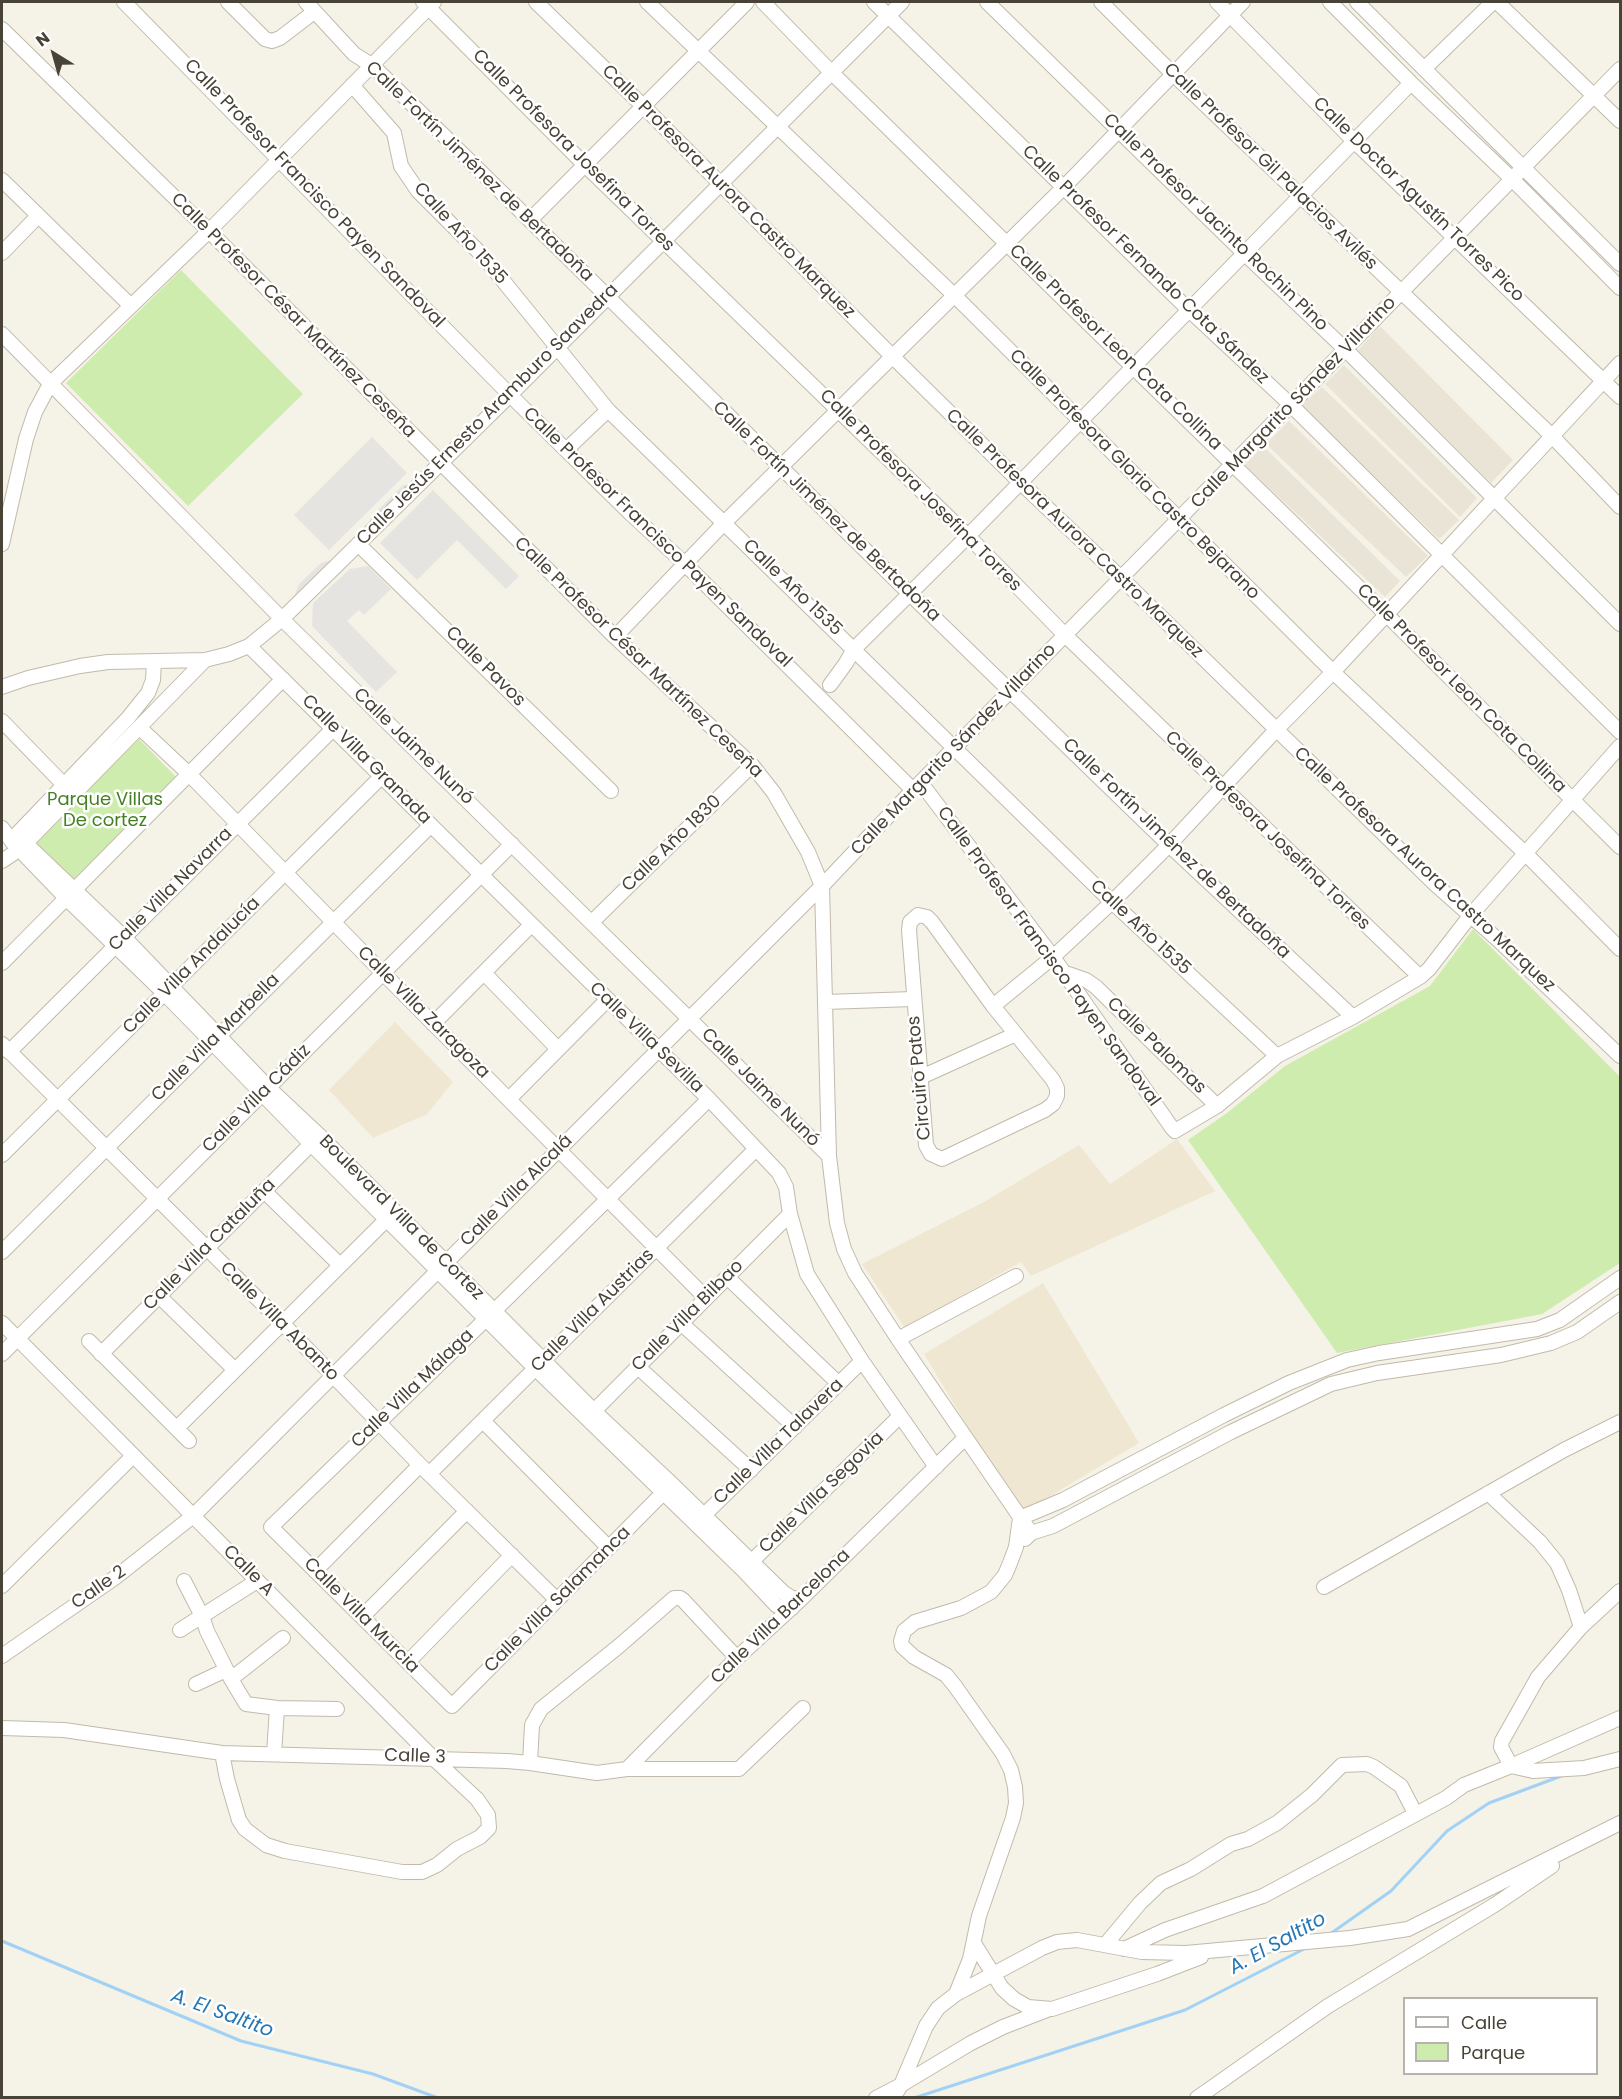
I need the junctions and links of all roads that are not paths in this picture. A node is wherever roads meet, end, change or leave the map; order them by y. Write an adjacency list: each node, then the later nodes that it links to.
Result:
1 (124, 2): 35 (street, Calle Profesor Francisco Payen Sandoval)
2 (228, 2): 17 (street)
3 (536, 2): 30 (street, Calle Profesora Aurora Castro Marquez)
4 (647, 2): 21 (street, Calle Profesora Gloria Castro Bejarano)
5 (747, 2): 21 (street)
6 (763, 2): 25 (street, Calle Profesor Leon Cota Collina)
7 (874, 2): 19 (street, Calle Profesor Fernando Cota Sández)
8 (902, 2): 19 (street, Calle Jesús Ernesto Aramburo Saavedra)
9 (987, 2): 33 (street, Calle Profesor Jacinto Rochin Pino)
10 (1101, 2): 26 (street, Calle Profesor Gil Palacios Avilés)
11 (1217, 2): 18 (street, Calle Doctor Agustín Torres Pico)
12 (1243, 2): 18 (street)
13 (1330, 2): 27 (street)
14 (1357, 2): 23 (street)
15 (1495, 2): 23 (street); 29 (street)
16 (429, 3): 22 (street); 36 (street, Calle Profesora Josefina Torres)
17 (310, 7): 22 (street, Calle Fortín Jiménez de Bertadoña)
18 (1231, 14): 26 (street); 34 (street, Calle Doctor Agustín Torres Pico)
19 (888, 16): 25 (street, Calle Jesús Ernesto Aramburo Saavedra); 41 (street, Calle Profesor Fernando Cota Sández)
20 (2, 29): 45 (street, Calle Profesor César Martínez Ceseña)
21 (697, 51): 30 (street); 32 (street, Calle Profesora Gloria Castro Bejarano)
22 (373, 66): 28 (street); 44 (street, Calle Fortín Jiménez de Bertadoña)
23 (1424, 69): 37 (street)
24 (1620, 69): 29 (street, Calle Margarito Sández Villarino)
25 (832, 73): 32 (street, Calle Jesús Ernesto Aramburo Saavedra); 48 (street, Calle Profesor Leon Cota Collina)
26 (1173, 74): 33 (street); 42 (street, Calle Profesor Gil Palacios Avilés)
27 (1411, 83): 34 (street); 38 (street)
28 (352, 85): 35 (street); 59 (street, Calle Año 1535)
29 (1595, 95): 31 (street); 37 (street, Calle Margarito Sández Villarino)
30 (643, 106): 36 (street); 40 (street, Calle Profesora Aurora Castro Marquez)
31 (1620, 121)
32 (777, 128): 40 (street, Calle Jesús Ernesto Aramburo Saavedra); 54 (street, Calle Profesora Gloria Castro Bejarano)
33 (1118, 131): 41 (street); 50 (street, Calle Profesor Jacinto Rochin Pino)
34 (1354, 141): 42 (street); 46 (street, Calle Doctor Agustín Torres Pico)
35 (280, 159): 45 (street); 66 (street, Calle Profesor Francisco Payen Sandoval)
36 (585, 165): 44 (street); 47 (street, Calle Profesora Josefina Torres)
37 (1523, 167): 38 (street, Calle Margarito Sández Villarino); 51 (street)
38 (1512, 179): 46 (street, Calle Margarito Sández Villarino); 52 (street)
39 (2, 180): 43 (street)
40 (721, 184): 47 (street, Calle Jesús Ernesto Aramburo Saavedra); 61 (street, Calle Profesora Aurora Castro Marquez)
41 (1064, 187): 48 (street); 57 (street, Calle Profesor Fernando Cota Sández)
42 (1300, 195): 50 (street); 53 (street, Calle Profesor Gil Palacios Avilés)
43 (38, 216): 49 (street); 56 (street)
44 (530, 220): 55 (street, Calle Fortín Jiménez de Bertadoña)
45 (209, 231): 56 (street); 74 (street, Calle Profesor César Martínez Ceseña)
46 (1456, 238): 53 (street, Calle Margarito Sández Villarino); 64 (street, Calle Doctor Agustín Torres Pico)
47 (664, 240): 55 (street, Calle Jesús Ernesto Aramburo Saavedra); 70 (street, Calle Profesora Josefina Torres)
48 (1007, 243): 54 (street); 63 (street, Calle Profesor Leon Cota Collina)
49 (2, 253)
50 (1244, 253): 57 (street); 60 (street, Calle Profesor Jacinto Rochin Pino)
51 (1620, 264)
52 (1620, 288)
53 (1402, 293): 60 (street, Calle Margarito Sández Villarino); 72 (street, Calle Profesor Gil Palacios Avilés)
54 (954, 295): 61 (street); 71 (street, Calle Profesora Gloria Castro Bejarano)
55 (606, 297): 59 (street, Calle Jesús Ernesto Aramburo Saavedra); 76 (street, Calle Fortín Jiménez de Bertadoña)
56 (131, 306): 65 (street)
57 (1188, 309): 63 (street); 68 (street, Calle Profesor Fernando Cota Sández)
58 (2, 334): 65 (street, Calle Jaime Nunó)
59 (557, 348): 66 (street, Calle Jesús Ernesto Aramburo Saavedra); 69 (street, Calle Año 1535)
60 (1346, 350): 68 (street, Calle Margarito Sández Villarino); 78 (street, Calle Profesor Jacinto Rochin Pino)
61 (892, 357): 70 (street); 77 (street, Calle Profesora Aurora Castro Marquez)
62 (1620, 363): 64 (street)
63 (1133, 366): 71 (street); 75 (street, Calle Profesor Leon Cota Collina)
64 (1604, 380): 67 (street, Calle Doctor Agustín Torres Pico); 72 (street)
65 (50, 384): 83 (street); 90 (street, Calle Jaime Nunó)
66 (510, 395): 73 (street, Calle Profesor Francisco Payen Sandoval); 74 (street, Calle Jesús Ernesto Aramburo Saavedra)
67 (1620, 397)
68 (1292, 406): 75 (street, Calle Margarito Sández Villarino); 85 (street, Calle Profesor Fernando Cota Sández)
69 (608, 410): 73 (street); 81 (street, Calle Año 1535)
70 (838, 410): 76 (street); 82 (street, Calle Profesora Josefina Torres)
71 (1079, 420): 77 (street); 80 (street, Calle Profesora Gloria Castro Bejarano)
72 (1551, 435): 78 (street); 79 (street, Calle Profesor Gil Palacios Avilés)
73 (566, 450): 86 (street, Calle Profesor Francisco Payen Sandoval)
74 (441, 464): 84 (street, Calle Jesús Ernesto Aramburo Saavedra); 93 (street, Calle Profesor César Martínez Ceseña)
75 (1233, 465): 80 (street, Calle Margarito Sández Villarino); 89 (street, Calle Profesor Leon Cota Collina)
76 (781, 468): 81 (street); 88 (street, Calle Fortín Jiménez de Bertadoña)
77 (1020, 482): 82 (street); 87 (street, Calle Profesora Aurora Castro Marquez)
78 (1494, 497): 85 (street); 91 (street, Calle Profesor Jacinto Rochin Pino)
79 (1620, 507)
80 (1179, 520): 87 (street, Calle Margarito Sández Villarino); 98 (street, Calle Profesora Gloria Castro Bejarano)
81 (725, 522): 86 (street); 95 (street, Calle Año 1535)
82 (968, 536): 88 (street); 92 (street, Calle Profesora Josefina Torres)
83 (2, 544)
84 (358, 544): 90 (street, Calle Jesús Ernesto Aramburo Saavedra); 116 (street, Calle Pavos)
85 (1442, 554): 89 (street); 107 (street, Calle Profesor Fernando Cota Sández)
86 (684, 563): 93 (street); 113 (street, Calle Profesor Francisco Payen Sandoval)
87 (1121, 578): 92 (street, Calle Margarito Sández Villarino); 106 (street, Calle Profesora Aurora Castro Marquez)
88 (909, 593): 95 (street); 102 (street, Calle Fortín Jiménez de Bertadoña)
89 (1387, 615): 98 (street); 117 (street, Calle Profesor Leon Cota Collina)
90 (282, 619): 94 (street, Calle Jesús Ernesto Aramburo Saavedra); 121 (street, Calle Jaime Nunó)
91 (1620, 624)
92 (1066, 636): 102 (street, Calle Margarito Sández Villarino); 115 (street, Calle Profesora Josefina Torres)
93 (615, 637): 110 (street, Calle Profesor César Martínez Ceseña)
94 (249, 646): 96 (street, Calle Jesús Ernesto Aramburo Saavedra); 99 (street, Calle Villa Granada)
95 (854, 649): 100 (street); 109 (street, Calle Año 1535)
96 (205, 660): 97 (street, Calle Jesús Ernesto Aramburo Saavedra); 104 (street)
97 (154, 662): 101 (street, Calle Jesús Ernesto Aramburo Saavedra); 114 (street)
98 (1333, 672): 106 (street); 124 (street, Calle Profesora Gloria Castro Bejarano)
99 (283, 679): 105 (street, Calle Villa Granada); 111 (street)
100 (830, 685)
101 (2, 687)
102 (1010, 691): 109 (street, Calle Margarito Sández Villarino); 122 (street, Calle Fortín Jiménez de Bertadoña)
103 (2, 721): 114 (street)
104 (140, 728): 111 (street, Calle Villa Zaragoza); 114 (street)
105 (333, 729): 112 (street, Calle Villa Granada); 118 (street, Calle Villa Navarra)
106 (1276, 730): 115 (street); 131 (street, Calle Profesora Aurora Castro Marquez)
107 (1620, 732)
108 (1620, 746): 117 (street)
109 (956, 748): 113 (street, Calle Margarito Sández Villarino); 130 (street, Calle Año 1535)
110 (752, 765): 128 (street, Calle Profesor César Martínez Ceseña); 133 (street, Calle Año 1830)
111 (189, 774): 118 (street, Calle Villa Zaragoza); 129 (street)
112 (382, 777): 119 (street, Calle Villa Granada); 126 (street, Calle Villa Andalucía)
113 (917, 786): 128 (street, Calle Margarito Sández Villarino); 137 (street, Calle Profesor Francisco Payen Sandoval)
114 (69, 789): 120 (street)
115 (1223, 789): 122 (street); 142 (street, Calle Profesora Josefina Torres)
116 (611, 791)
117 (1574, 801): 123 (street, Calle Profesor Leon Cota Collina); 124 (street)
118 (238, 824): 126 (street, Calle Villa Zaragoza); 135 (street, Calle Villa Navarra)
119 (431, 825): 127 (street, Calle Villa Granada); 132 (street, Calle Villa Marbella)
120 (14, 838): 125 (street); 129 (street, Boulevard Villa de Cortez)
121 (512, 844): 127 (street, Calle Villa Cádiz); 133 (street, Calle Jaime Nunó)
122 (1169, 844): 130 (street); 148 (street, Calle Fortín Jiménez de Bertadoña)
123 (1620, 847)
124 (1526, 854): 131 (street); 136 (street, Calle Profesora Gloria Castro Bejarano)
125 (4, 859)
126 (285, 873): 132 (street, Calle Villa Zaragoza); 143 (street, Calle Villa Andalucía)
127 (482, 875): 134 (street, Calle Villa Sevilla); 140 (street, Calle Villa Cádiz)
128 (822, 886): 146 (street, Calle Profesor César Martínez Ceseña); 149 (street, Calle Margarito Sández Villarino)
129 (70, 894): 135 (street, Boulevard Villa de Cortez); 138 (street)
130 (1112, 902): 137 (street); 156 (street, Calle Año 1535)
131 (1470, 916): 142 (street); 157 (street, Calle Profesora Aurora Castro Marquez)
132 (333, 922): 140 (street, Calle Villa Zaragoza); 152 (street, Calle Villa Marbella)
133 (592, 922): 149 (street, Calle Jaime Nunó)
134 (531, 925): 141 (street); 145 (street, Calle Villa Sevilla)
135 (119, 942): 143 (street, Boulevard Villa de Cortez); 153 (street, Calle Villa Navarra)
136 (1620, 949)
137 (1053, 957): 139 (street, Calle Profesor Francisco Payen Sandoval); 147 (street)
138 (2, 963)
139 (1063, 972): 163 (street, Calle Palomas); 163 (street, Calle Profesor Francisco Payen Sandoval)
140 (383, 973): 150 (street, Calle Villa Zaragoza); 159 (street, Calle Villa Cádiz)
141 (484, 973): 150 (street); 154 (street)
142 (1420, 977): 148 (street)
143 (168, 990): 152 (street, Boulevard Villa de Cortez); 162 (street, Calle Villa Andalucía)
144 (913, 999): 146 (street); 147 (street, Circuiro Patos); 158 (street, Circuiro Patos)
145 (607, 1000): 154 (street); 155 (street, Calle Villa Sevilla)
146 (825, 1002): 169 (street, Calle Profesor César Martínez Ceseña)
147 (993, 1006): 151 (street, Circuiro Patos)
148 (1353, 1017): 156 (street)
149 (689, 1018): 155 (street, Calle Villa Alcalá); 169 (street, Calle Jaime Nunó)
150 (433, 1024): 160 (street, Calle Villa Zaragoza)
151 (1016, 1034): 158 (street); 158 (street, Circuiro Patos)
152 (215, 1039): 159 (street, Boulevard Villa de Cortez); 165 (street, Calle Villa Marbella)
153 (5, 1048): 162 (street, Calle Villa Abanto)
154 (558, 1049): 160 (street)
155 (658, 1050): 161 (street, Calle Villa Sevilla); 166 (street, Calle Villa Alcalá)
156 (1277, 1056): 163 (street)
157 (1620, 1056)
158 (920, 1078)
159 (266, 1091): 164 (street, Boulevard Villa de Cortez); 171 (street, Calle Villa Cádiz)
160 (509, 1099): 166 (street, Calle Villa Zaragoza)
161 (709, 1099): 167 (street, Calle Villa Sevilla); 172 (street, Calle Villa Málaga)
162 (57, 1100): 165 (street, Calle Villa Abanto); 168 (street, Calle Villa Andalucía)
163 (1216, 1106)
164 (315, 1140): 170 (street, Calle Villa Cataluña); 174 (street, Boulevard Villa de Cortez)
165 (106, 1148): 171 (street, Calle Villa Abanto); 177 (street, Calle Villa Marbella)
166 (559, 1149): 172 (street, Calle Villa Zaragoza); 179 (street, Calle Villa Alcalá)
167 (756, 1149): 173 (street, Calle Villa Sevilla); 176 (street, Calle Villa Austrias)
168 (2, 1153)
169 (829, 1156): 191 (street, Calle Profesor César Martínez Ceseña)
170 (264, 1191): 175 (street, Calle Villa Cataluña); 178 (street)
171 (157, 1198): 175 (street, Calle Villa Abanto); 190 (street, Calle Villa Cádiz)
172 (608, 1198): 176 (street, Calle Villa Zaragoza); 186 (street, Calle Villa Málaga)
173 (790, 1214): 181 (street, Calle Villa Bilbao); 197 (street)
174 (391, 1215): 178 (street); 179 (street, Boulevard Villa de Cortez)
175 (207, 1248): 183 (street, Calle Villa Cataluña); 188 (street, Calle Villa Abanto)
176 (656, 1248): 184 (street, Calle Villa Zaragoza); 198 (street, Calle Villa Austrias)
177 (2, 1252)
178 (340, 1265): 188 (street)
179 (442, 1265): 186 (street, Boulevard Villa de Cortez); 201 (street, Calle Villa Alcalá)
180 (1016, 1276): 191 (street)
181 (727, 1277): 184 (street, Calle Villa Bilbao); 202 (street)
182 (1620, 1278): 193 (street)
183 (159, 1296): 195 (street, Calle Villa Cataluña); 200 (street)
184 (706, 1298): 189 (street, Calle Villa Bilbao)
185 (1620, 1302): 196 (street)
186 (490, 1315): 198 (street, Boulevard Villa de Cortez); 207 (street, Calle Villa Málaga)
187 (2, 1323): 190 (street, Calle A)
188 (282, 1323): 200 (street); 201 (street, Calle Villa Abanto)
189 (681, 1323): 199 (street, Calle Villa Bilbao); 209 (street)
190 (17, 1339): 194 (street, Calle Villa Cádiz); 214 (street, Calle A)
191 (898, 1339): 212 (street, Calle Profesor César Martínez Ceseña)
192 (88, 1341): 195 (street)
193 (1451, 1342): 196 (street); 204 (street)
194 (2, 1354)
195 (101, 1354): 210 (street)
196 (1452, 1360): 211 (street)
197 (862, 1361): 202 (street, Calle Villa Talavera); 205 (street)
198 (539, 1364): 203 (street, Boulevard Villa de Cortez); 206 (street, Calle Villa Austrias)
199 (638, 1367): 203 (street, Calle Villa Bilbao); 217 (street)
200 (235, 1370): 210 (street)
201 (333, 1376): 207 (street, Calle Villa Abanto); 221 (street, Calle Villa Alcalá)
202 (839, 1384): 209 (street, Calle Villa Talavera)
203 (590, 1415): 218 (street, Boulevard Villa de Cortez); 223 (street, Boulevard Villa de Cortez)
204 (1224, 1415): 211 (street); 222 (street)
205 (900, 1416): 215 (street); 229 (street, Calle Villa Segovia)
206 (483, 1421): 216 (street, Calle Villa Austrias); 227 (street)
207 (378, 1422): 216 (street, Calle Villa Abanto); 224 (street, Calle Villa Málaga)
208 (1620, 1422): 219 (street)
209 (795, 1427): 217 (street, Calle Villa Talavera)
210 (177, 1428): 213 (street)
211 (1231, 1432): 225 (street)
212 (965, 1438): 215 (street, Calle Villa Barcelona); 222 (street, Calle Profesor César Martínez Ceseña)
213 (189, 1441)
214 (133, 1456): 221 (street, Calle A); 233 (street)
215 (936, 1467): 237 (street, Calle Villa Barcelona)
216 (425, 1469): 220 (street, Calle Villa Abanto); 230 (street, Calle Villa Austrias)
217 (751, 1470): 223 (street, Calle Villa Talavera)
218 (663, 1493): 223 (street, Boulevard Villa de Cortez); 227 (street, Calle Villa Salamanca)
219 (1488, 1493): 234 (street); 240 (street)
220 (467, 1511): 228 (street, Calle Villa Abanto); 239 (street)
221 (193, 1516): 232 (street, Calle A); 243 (street, Calle 2)
222 (1020, 1518): 225 (street, Calle Profesor César Martínez Ceseña); 226 (street)
223 (700, 1520): 229 (street, Boulevard Villa de Cortez)
224 (271, 1527): 230 (street, Calle Villa Murcia)
225 (1031, 1533): 226 (street)
226 (1016, 1547): 264 (street)
227 (609, 1548): 236 (street, Calle Villa Salamanca)
228 (512, 1555): 236 (street, Calle Villa Abanto); 245 (street)
229 (748, 1565): 237 (street, Boulevard Villa de Cortez)
230 (315, 1571): 239 (street, Calle Villa Murcia)
231 (184, 1581): 238 (street)
232 (257, 1581): 238 (street); 256 (street, Calle A)
233 (2, 1586)
234 (1324, 1587)
235 (1620, 1591): 240 (street)
236 (557, 1600): 248 (street, Calle Villa Salamanca)
237 (796, 1604): 244 (street, Calle Villa Barcelona)
238 (202, 1616): 241 (street); 246 (street)
239 (362, 1617): 245 (street, Calle Villa Murcia)
240 (1581, 1628): 259 (street)
241 (180, 1630)
242 (283, 1638): 246 (street)
243 (2, 1656)
244 (737, 1658): 258 (street); 260 (street, Calle Villa Barcelona)
245 (408, 1662): 248 (street, Calle Villa Murcia)
246 (229, 1675): 247 (street); 249 (street)
247 (196, 1684)
248 (452, 1706)
249 (277, 1708): 251 (street); 255 (street)
250 (803, 1708): 260 (street, Calle 3)
251 (337, 1709)
252 (1620, 1718): 259 (street)
253 (2, 1728): 254 (street, Calle 3)
254 (222, 1753): 255 (street, Calle 3); 256 (street, Calle A)
255 (274, 1754): 256 (street, Calle 3)
256 (433, 1758): 258 (street, Calle 3)
257 (1620, 1760): 259 (street)
258 (530, 1763): 260 (street, Calle 3)
259 (1511, 1766): 261 (street)
260 (627, 1769)
261 (1415, 1813): 265 (street); 266 (street)
262 (1620, 1823): 263 (street)
263 (1603, 1831): 267 (street); 273 (street)
264 (975, 1945): 268 (street); 269 (street)
265 (1105, 1945): 266 (street); 268 (street)
266 (1124, 1949): 267 (street)
267 (1214, 1951): 270 (street)
268 (993, 1974): 269 (street); 270 (street)
269 (956, 1994): 271 (street)
270 (1052, 2009): 271 (street)
271 (897, 2091): 272 (street)
272 (876, 2097)
273 (1197, 2097)

